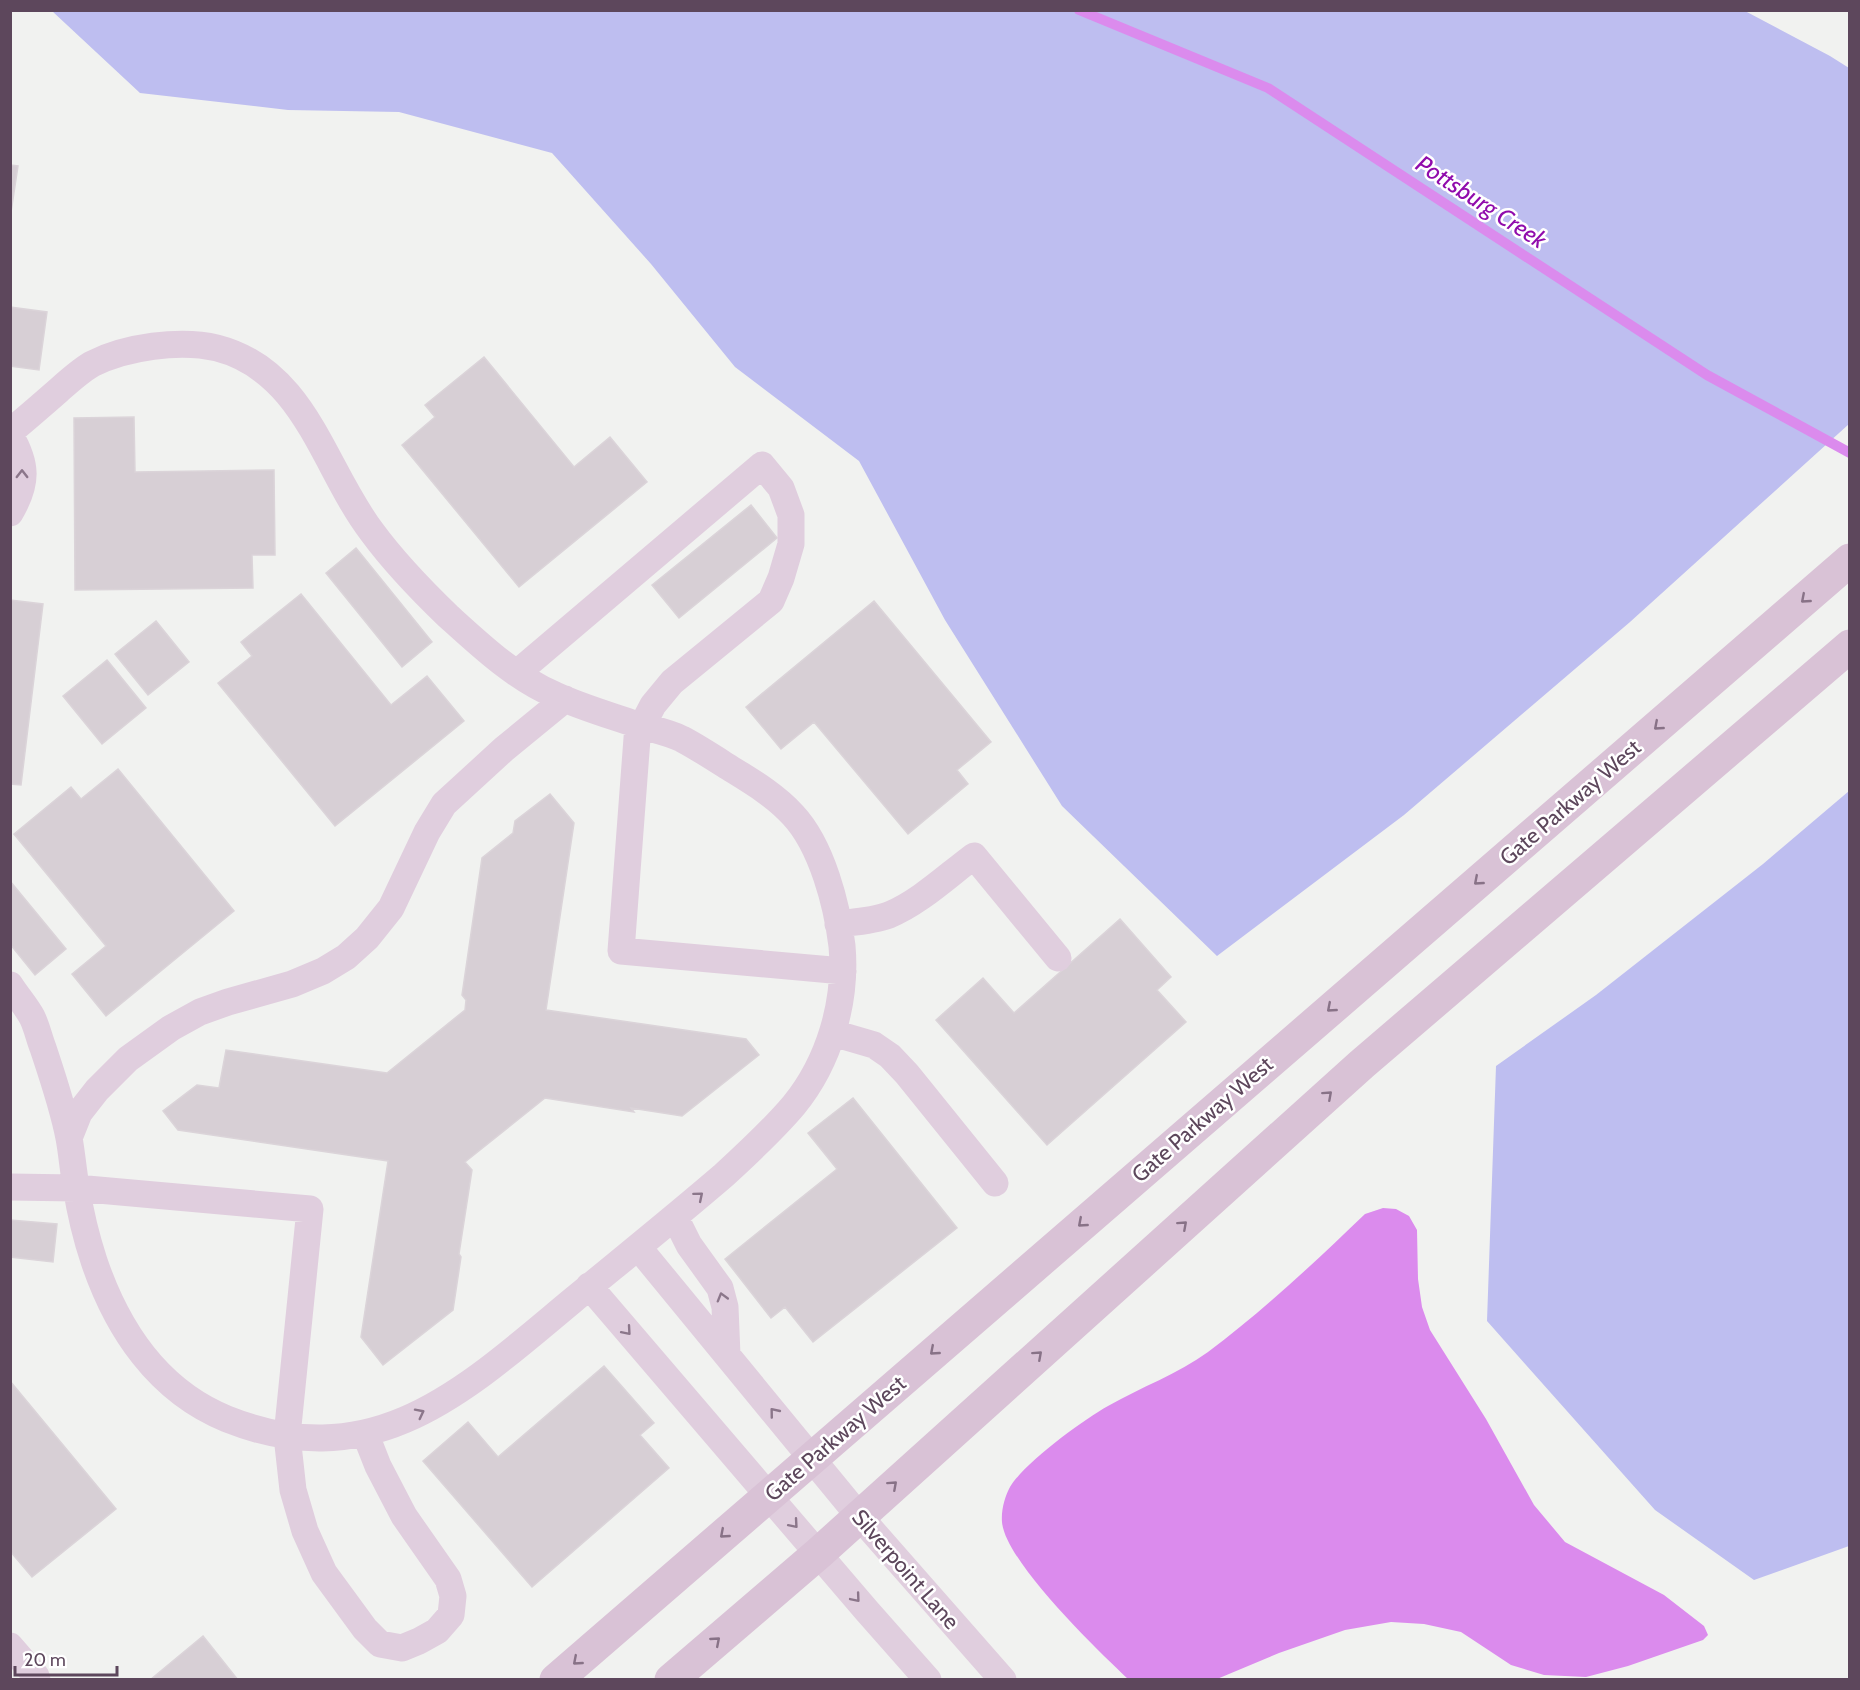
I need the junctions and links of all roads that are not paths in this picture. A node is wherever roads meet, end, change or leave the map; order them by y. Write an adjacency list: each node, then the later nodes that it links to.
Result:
1 (10, 433): 2 (street, one-way to 1); 5 (street)
2 (10, 513)
3 (1850, 560): 23 (main road, Gate Parkway West, one-way to 23)
4 (1850, 646): 25 (main road, one-way to 4)
5 (517, 673): 6 (street); 7 (street)
6 (566, 699): 7 (street); 13 (street)
7 (640, 725): 8 (street); 10 (street)
8 (838, 924): 9 (street); 10 (street)
9 (1058, 958)
10 (843, 971): 12 (street)
11 (10, 985): 13 (street)
12 (833, 1033): 14 (street); 17 (street, one-way to 12)
13 (69, 1138): 16 (street)
14 (995, 1183)
15 (10, 1187): 16 (street)
16 (76, 1188): 22 (street); 22 (street)
17 (675, 1217): 18 (street); 20 (street, one-way to 17)
18 (638, 1247): 19 (street); 20 (street, Silverpoint Lane)
19 (589, 1287): 21 (street, one-way to 19); 24 (street, one-way to 24)
20 (726, 1355): 23 (street, Silverpoint Lane, one-way to 20)
21 (365, 1433): 22 (street); 22 (street)
22 (287, 1436)
23 (811, 1457): 24 (main road, Gate Parkway West); 25 (street, Silverpoint Lane)
24 (769, 1495): 26 (street, one-way to 26); 29 (main road, Gate Parkway West, one-way to 29)
25 (859, 1516): 26 (main road); 32 (street, Silverpoint Lane)
26 (819, 1553): 30 (main road, one-way to 26); 31 (street, one-way to 31)
27 (10, 1646): 28 (street)
28 (37, 1680)
29 (556, 1680)
30 (671, 1680)
31 (928, 1680)
32 (1003, 1680)

